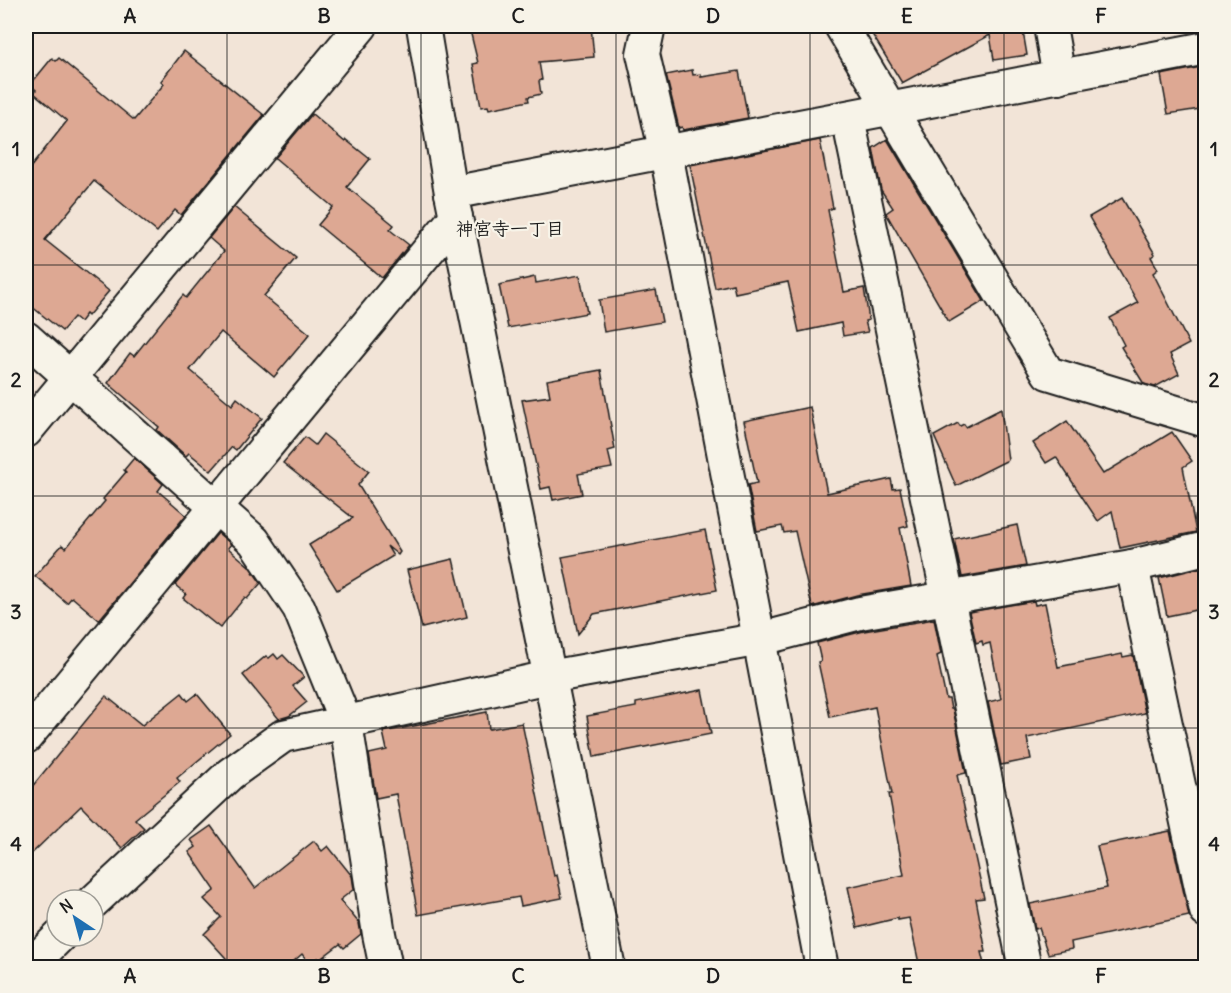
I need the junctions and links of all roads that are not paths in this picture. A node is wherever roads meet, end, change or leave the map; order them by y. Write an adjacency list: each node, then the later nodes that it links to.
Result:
1 (361, 26): 13 (street)
2 (423, 26): 11 (street)
3 (648, 26): 10 (street)
4 (841, 26): 8 (street)
5 (1050, 26): 7 (street)
6 (1206, 48): 7 (street)
7 (1059, 77): 8 (street)
8 (892, 109): 9 (street); 14 (street)
9 (848, 118): 10 (street); 19 (street)
10 (666, 153): 11 (street); 20 (street)
11 (454, 205): 16 (street); 21 (street)
12 (26, 338): 13 (street)
13 (70, 377): 15 (street); 16 (street)
14 (1206, 421)
15 (26, 431)
16 (216, 507): 22 (street); 23 (street)
17 (1206, 548): 18 (street)
18 (1132, 566): 19 (street); 25 (street)
19 (949, 598): 20 (street); 31 (street)
20 (760, 639): 21 (street); 30 (street)
21 (549, 677): 22 (street); 29 (street)
22 (346, 723): 24 (street); 28 (street)
23 (26, 737)
24 (105, 891)
25 (1206, 911)
26 (48, 948): 27 (street)
27 (28, 968)
28 (386, 968)
29 (609, 968)
30 (822, 968)
31 (1025, 968)

